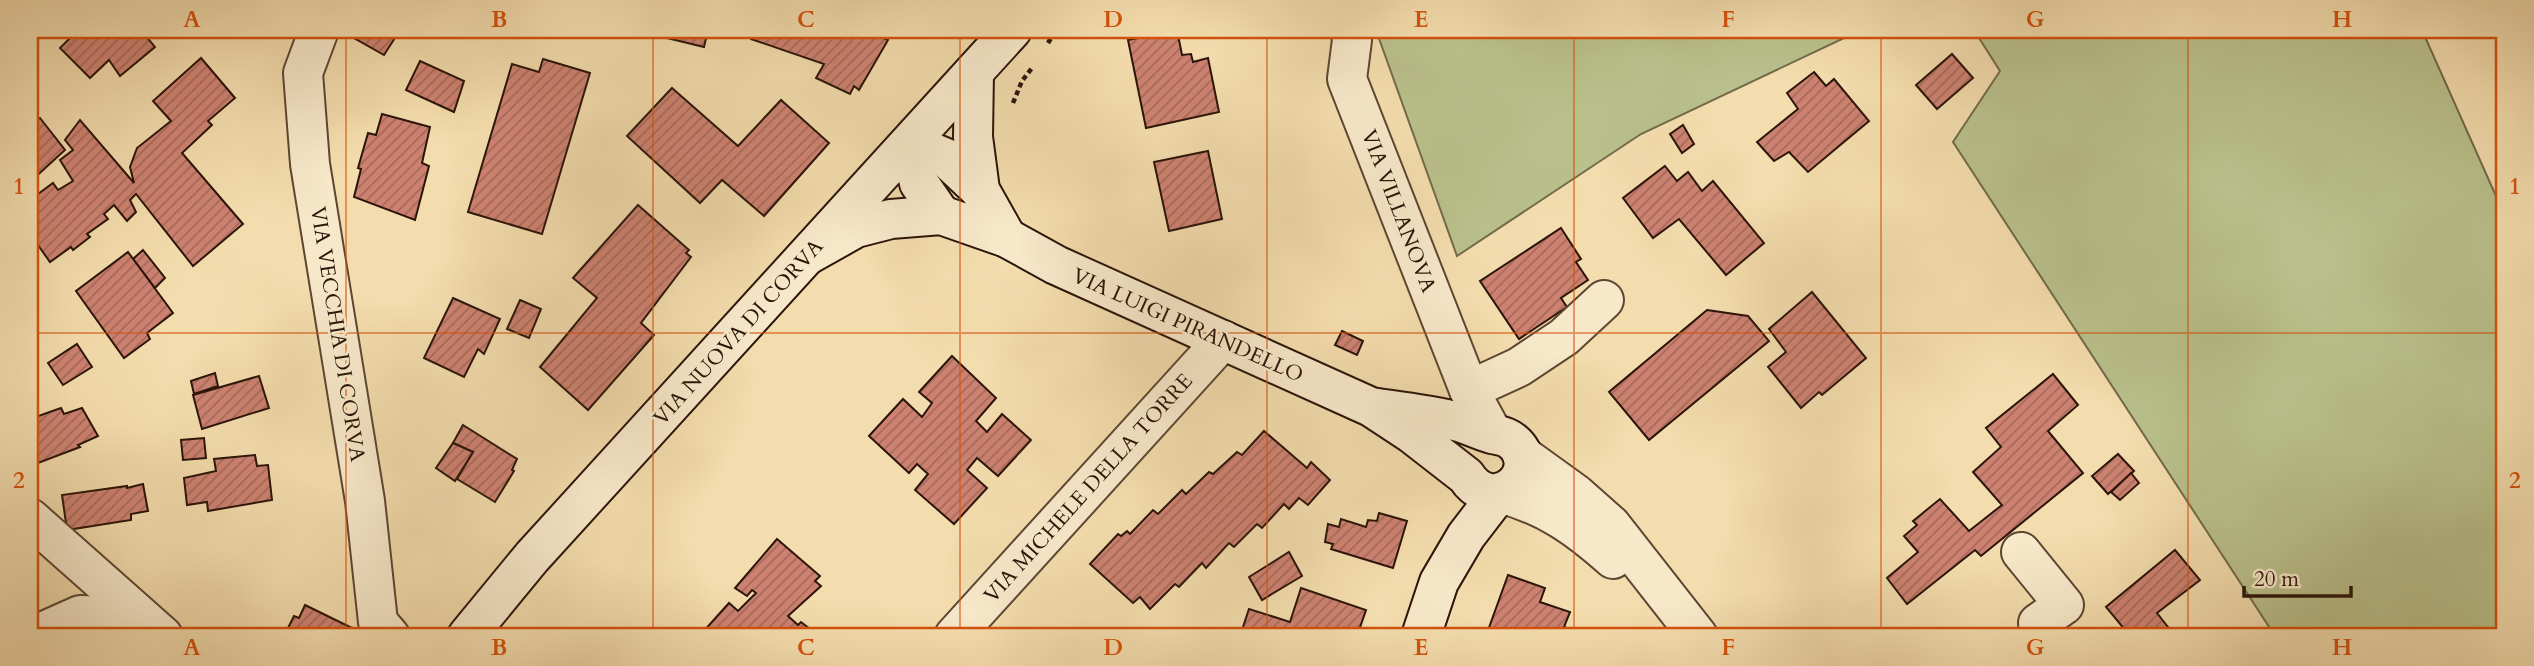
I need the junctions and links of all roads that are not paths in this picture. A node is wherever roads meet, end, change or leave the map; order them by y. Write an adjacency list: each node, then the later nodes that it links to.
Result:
1 (319, 30): 21 (street, VIA VECCHIA DI CORVA)
2 (1012, 30): 4 (street, VIA NUOVA DI CORVA)
3 (1350, 30): 12 (street, VIA VILLANOVA)
4 (974, 72): 5 (street, VIA NUOVA DI CORVA); 6 (street)
5 (910, 143): 6 (street); 7 (street); 9 (street, VIA NUOVA DI CORVA)
6 (980, 190): 8 (street)
7 (941, 215): 8 (street, VIA LUIGI PIRANDELLO); 9 (street, VIA LUIGI PIRANDELLO)
8 (1007, 238): 11 (street, VIA LUIGI PIRANDELLO)
9 (808, 255): 22 (street, VIA NUOVA DI CORVA)
10 (1604, 300): 12 (street)
11 (1223, 340): 13 (street, VIA LUIGI PIRANDELLO); 23 (street, VIA MICHELE DELLA TORRE)
12 (1469, 390): 14 (street, VIA VILLANOVA)
13 (1371, 407): 14 (street, VIA LUIGI PIRANDELLO); 15 (street, VIA LUIGI PIRANDELLO)
14 (1507, 445): 15 (street); 15 (street); 18 (street, VIA LUIGI PIRANDELLO)
15 (1482, 485): 18 (street, VIA LUIGI PIRANDELLO); 24 (street)
16 (30, 518): 19 (street)
17 (2021, 552): 25 (street)
18 (1691, 628)
19 (157, 632): 20 (street)
20 (33, 636)
21 (390, 636)
22 (467, 636)
23 (954, 636)
24 (1421, 636)
25 (2049, 636)

